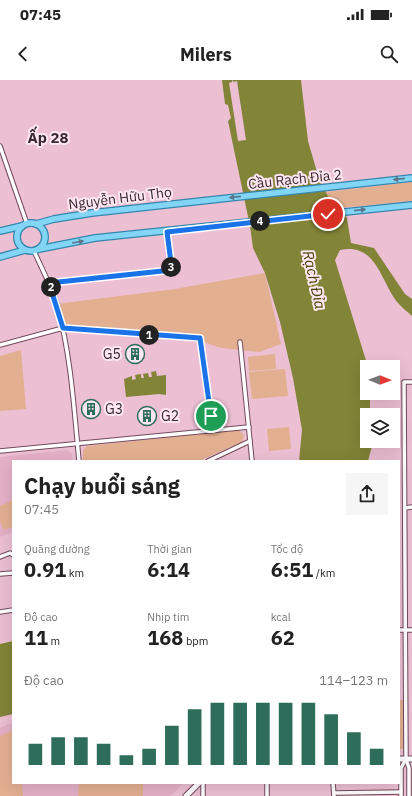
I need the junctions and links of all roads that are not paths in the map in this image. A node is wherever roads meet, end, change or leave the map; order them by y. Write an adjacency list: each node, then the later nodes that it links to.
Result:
1 (0, 146): 6 (street)
2 (412, 178): 3 (main road, Cầu Rạch Đỉa 2, one-way to 3)
3 (207, 200): 5 (main road, Nguyễn Hữu Thọ)
4 (412, 205): 8 (main road, one-way to 4)
5 (36, 224): 6 (main road); 10 (main road)
6 (24, 225): 7 (main road); 9 (main road)
7 (0, 231)
8 (167, 232): 10 (main road, one-way to 8); 12 (street)
9 (25, 250): 10 (main road); 11 (main road)
10 (37, 250): 12 (street)
11 (0, 257)
12 (49, 283): 13 (street)
13 (63, 328): 15 (street); 18 (street); 20 (street)
14 (240, 342): 17 (street)
15 (0, 346)
16 (412, 382): 26 (street)
17 (249, 427): 18 (street); 19 (street)
18 (212, 430): 20 (street)
19 (250, 441): 23 (street); 24 (street)
20 (77, 443): 21 (street); 22 (street)
21 (0, 451)
22 (79, 460)
23 (210, 460)
24 (252, 460)
25 (412, 507): 26 (street)
26 (405, 508): 34 (street)
27 (12, 555): 28 (street)
28 (0, 557)
29 (1, 573): 30 (street)
30 (12, 573)
31 (12, 610): 32 (street)
32 (0, 612)
33 (400, 630): 34 (street)
34 (406, 630): 35 (street); 36 (street)
35 (412, 630)
36 (406, 724): 37 (street); 39 (street)
37 (412, 724)
38 (400, 759): 39 (main road)
39 (406, 759): 40 (main road); 46 (street); 50 (street)
40 (412, 759)
41 (198, 784): 47 (main road)
42 (203, 784): 48 (street)
43 (267, 784): 49 (street)
44 (334, 794): 45 (street)
45 (367, 794): 46 (street)
46 (401, 794)
47 (186, 796)
48 (203, 796)
49 (267, 796)
50 (409, 796)

